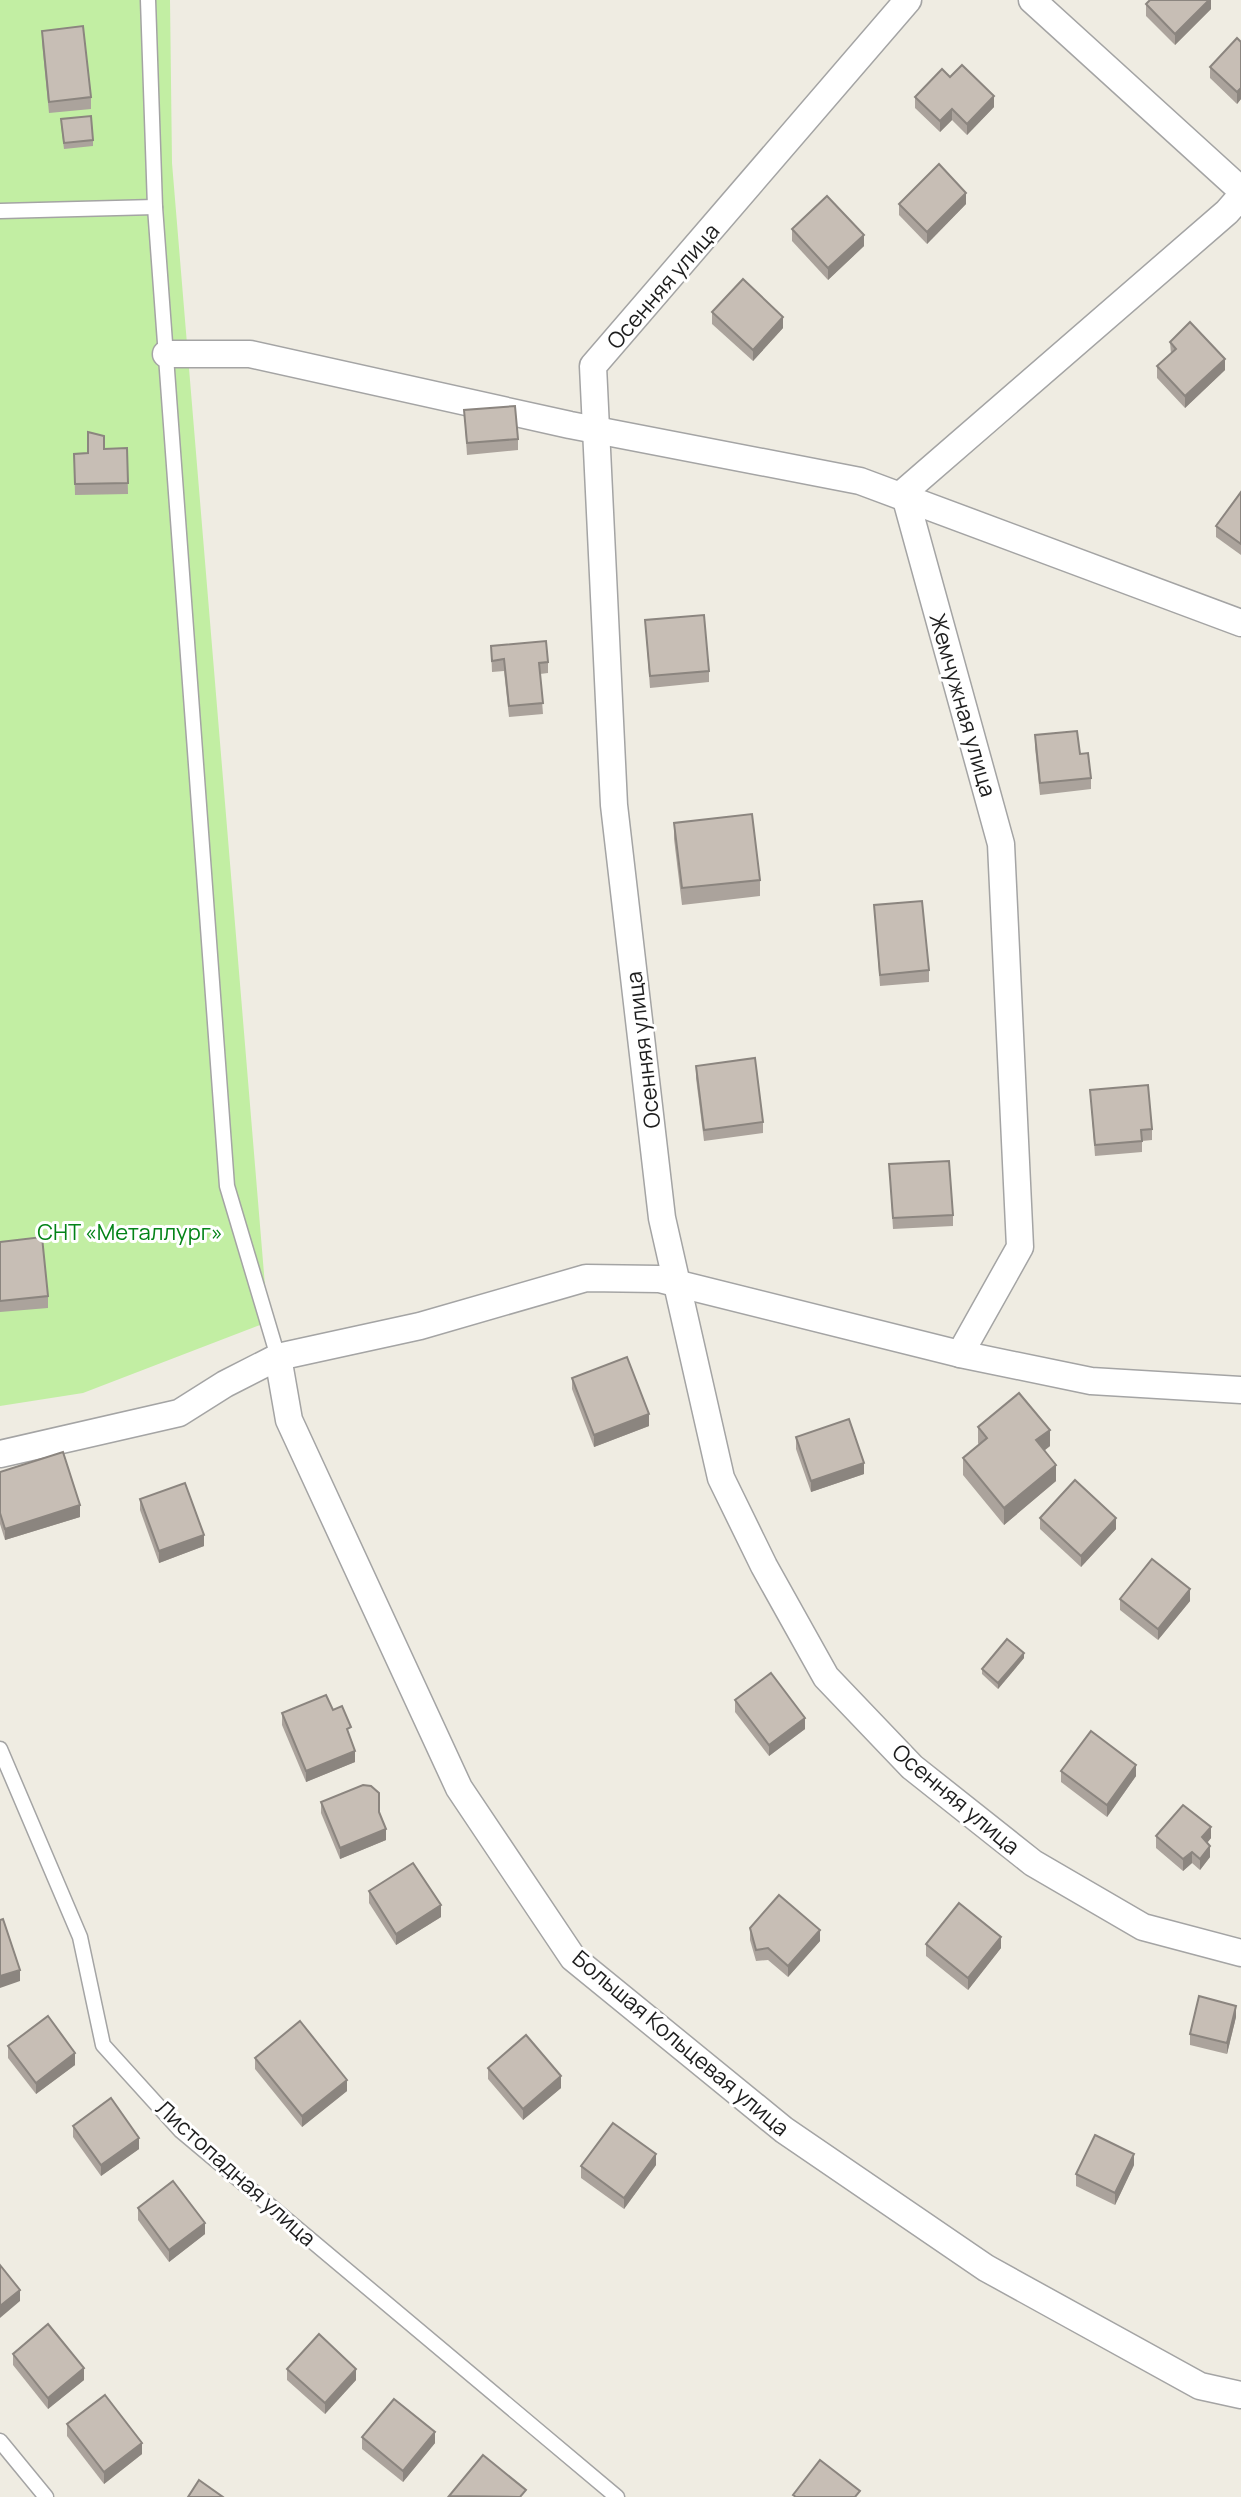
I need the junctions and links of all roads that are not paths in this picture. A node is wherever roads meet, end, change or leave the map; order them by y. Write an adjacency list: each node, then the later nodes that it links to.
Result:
1 (148, 0): 6 (lane)
2 (908, 0): 9 (street, Осенняя улица)
3 (1032, 0): 4 (street)
4 (1241, 190)
5 (1241, 196): 10 (street)
6 (155, 207): 7 (lane); 8 (lane)
7 (0, 211)
8 (166, 354): 9 (street); 14 (lane)
9 (596, 430): 10 (street); 12 (street, Осенняя улица)
10 (905, 498): 11 (street); 13 (street, Жемчужная улица)
11 (1241, 623)
12 (678, 1283): 13 (street); 14 (street); 18 (street, Осенняя улица)
13 (960, 1354): 15 (street)
14 (278, 1357): 16 (street); 19 (street, Большая Кольцевая улица)
15 (1241, 1390)
16 (0, 1454)
17 (0, 1749): 22 (lane, Листопадная улица)
18 (1241, 1953)
19 (1241, 2395)
20 (0, 2441): 21 (lane)
21 (46, 2497)
22 (617, 2497)

